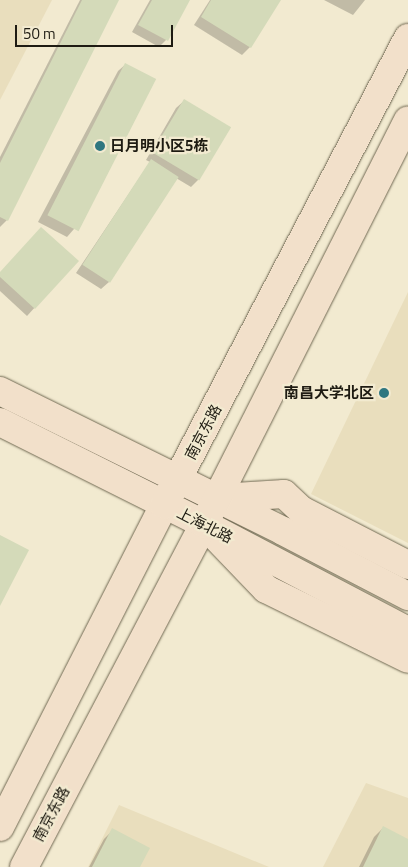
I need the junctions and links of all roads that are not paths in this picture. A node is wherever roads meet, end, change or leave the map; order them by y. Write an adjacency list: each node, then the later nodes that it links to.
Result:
1 (408, 38): 5 (main road, 南京东路)
2 (408, 121): 6 (main road, 南京东路)
3 (0, 391): 5 (main road, 上海北路)
4 (0, 422): 7 (main road, 上海北路)
5 (178, 479): 6 (main road, 上海北路); 7 (main road, 南京东路)
6 (216, 498): 8 (main road, 南京东路); 9 (main road); 10 (main road, 上海北路)
7 (164, 505): 8 (main road, 上海北路); 13 (main road, 南京东路)
8 (204, 524): 11 (main road, 上海北路); 12 (main road); 14 (main road, 南京东路)
9 (408, 565)
10 (408, 596)
11 (408, 631)
12 (408, 659)
13 (0, 827)
14 (24, 867)

